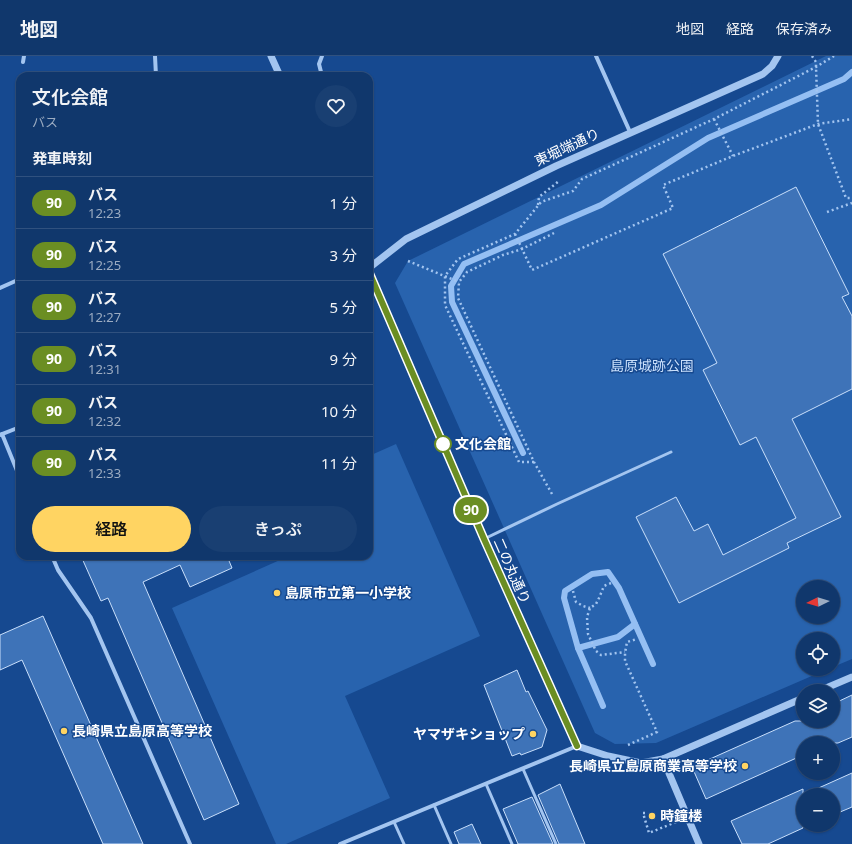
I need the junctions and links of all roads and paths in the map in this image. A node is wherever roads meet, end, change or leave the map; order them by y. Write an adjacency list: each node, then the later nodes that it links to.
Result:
1 (24, 56): 9 (street)
2 (155, 56): 11 (street)
3 (271, 56): 12 (street)
4 (322, 56): 13 (street)
5 (596, 56): 17 (street)
6 (778, 56): 17 (street, 東堀端通り)
7 (812, 56): 10 (path)
8 (834, 56): 10 (path)
9 (23, 62)
10 (816, 67): 14 (path); 16 (path)
11 (156, 72)
12 (278, 72)
13 (321, 72)
14 (714, 119): 18 (path); 22 (path)
15 (852, 119): 16 (path)
16 (818, 124): 18 (path); 20 (path)
17 (630, 132): 28 (street, 東堀端通り)
18 (733, 156): 26 (path)
19 (560, 181): 22 (path)
20 (852, 198)
21 (852, 203): 23 (path)
22 (538, 205): 25 (path)
23 (827, 212)
24 (554, 233): 26 (path)
25 (515, 234): 26 (path); 29 (path)
26 (522, 249): 32 (path)
27 (408, 261): 29 (path)
28 (373, 265)
29 (445, 276): 32 (path); 37 (path)
30 (16, 281): 33 (street)
31 (373, 281): 40 (street, 二の丸通り)
32 (460, 282): 37 (path)
33 (0, 288)
34 (16, 428): 35 (street)
35 (1, 435): 38 (street)
36 (671, 452): 40 (lane)
37 (534, 462): 39 (path)
38 (16, 469)
39 (552, 494)
40 (484, 539): 50 (street, 二の丸通り)
41 (54, 560): 59 (street)
42 (611, 583): 44 (path)
43 (573, 591): 44 (path)
44 (590, 608): 46 (path)
45 (637, 639): 46 (path)
46 (625, 652): 51 (path)
47 (852, 677): 48 (street)
48 (836, 684)
49 (796, 701): 52 (street)
50 (577, 746): 52 (street); 53 (street)
51 (628, 746)
52 (662, 759): 65 (street)
53 (523, 768): 54 (street); 64 (lane)
54 (486, 784): 55 (street); 63 (lane)
55 (434, 805): 57 (street); 62 (lane)
56 (645, 813): 58 (path)
57 (394, 822): 60 (street); 61 (lane)
58 (675, 823)
59 (190, 844)
60 (340, 844)
61 (404, 844)
62 (451, 844)
63 (512, 844)
64 (556, 844)
65 (699, 844)

